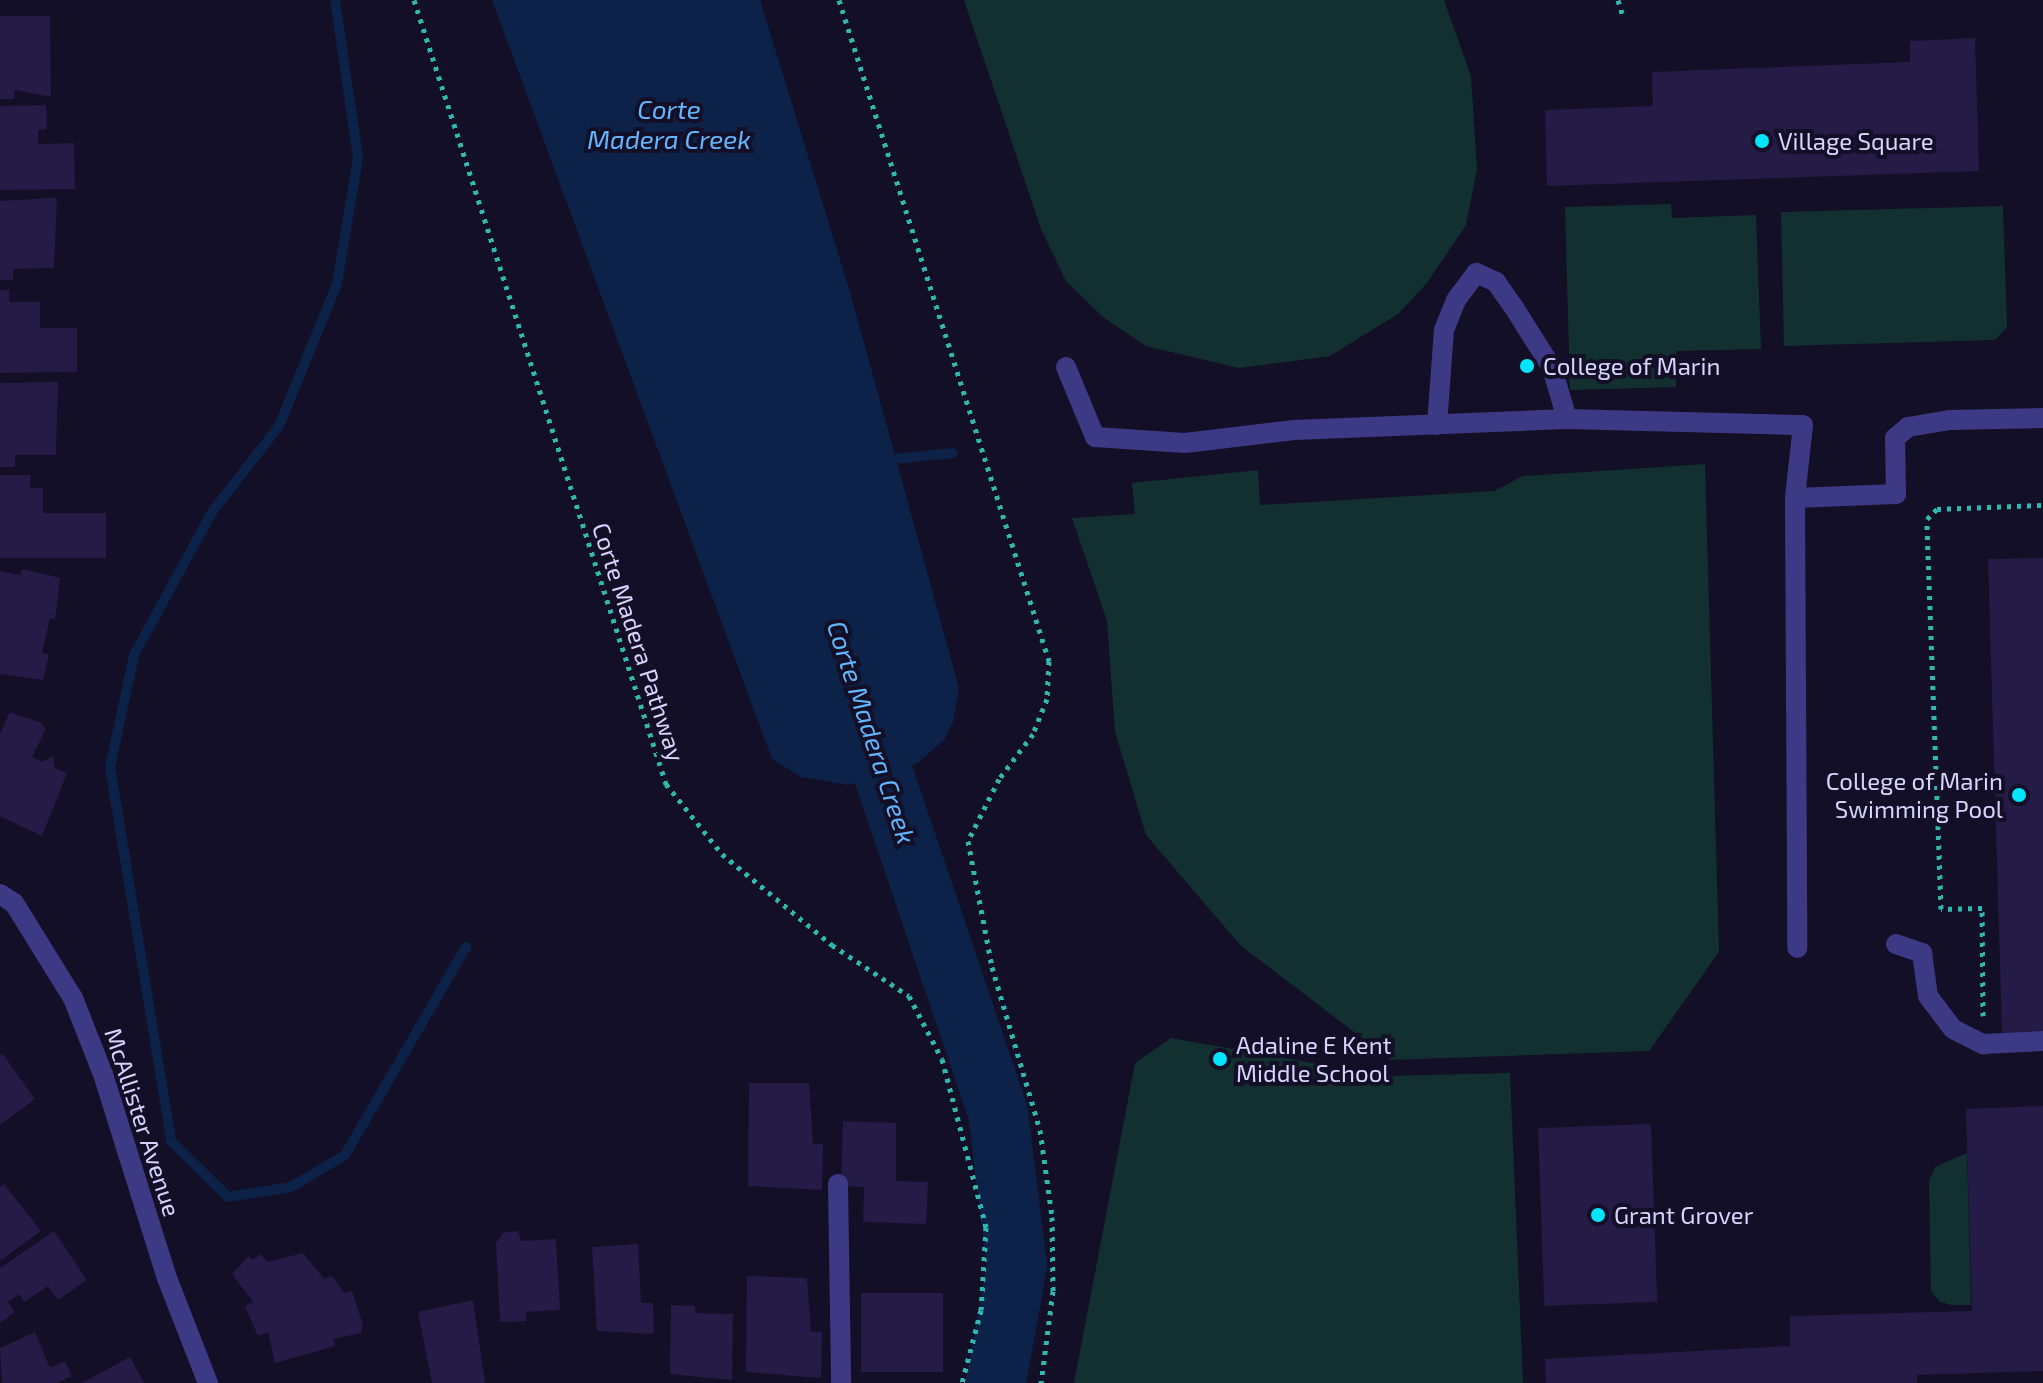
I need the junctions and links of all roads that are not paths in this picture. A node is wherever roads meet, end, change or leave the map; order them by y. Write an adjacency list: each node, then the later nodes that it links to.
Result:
1 (1066, 367): 4 (street)
2 (2043, 418): 5 (street)
3 (1567, 419): 4 (street); 4 (street); 5 (street)
4 (1437, 425)
5 (1795, 498): 8 (street)
6 (0, 894): 11 (street, McAllister Avenue)
7 (1896, 944): 9 (street)
8 (1797, 948)
9 (2043, 1041)
10 (838, 1184): 12 (street)
11 (208, 1383)
12 (841, 1383)

